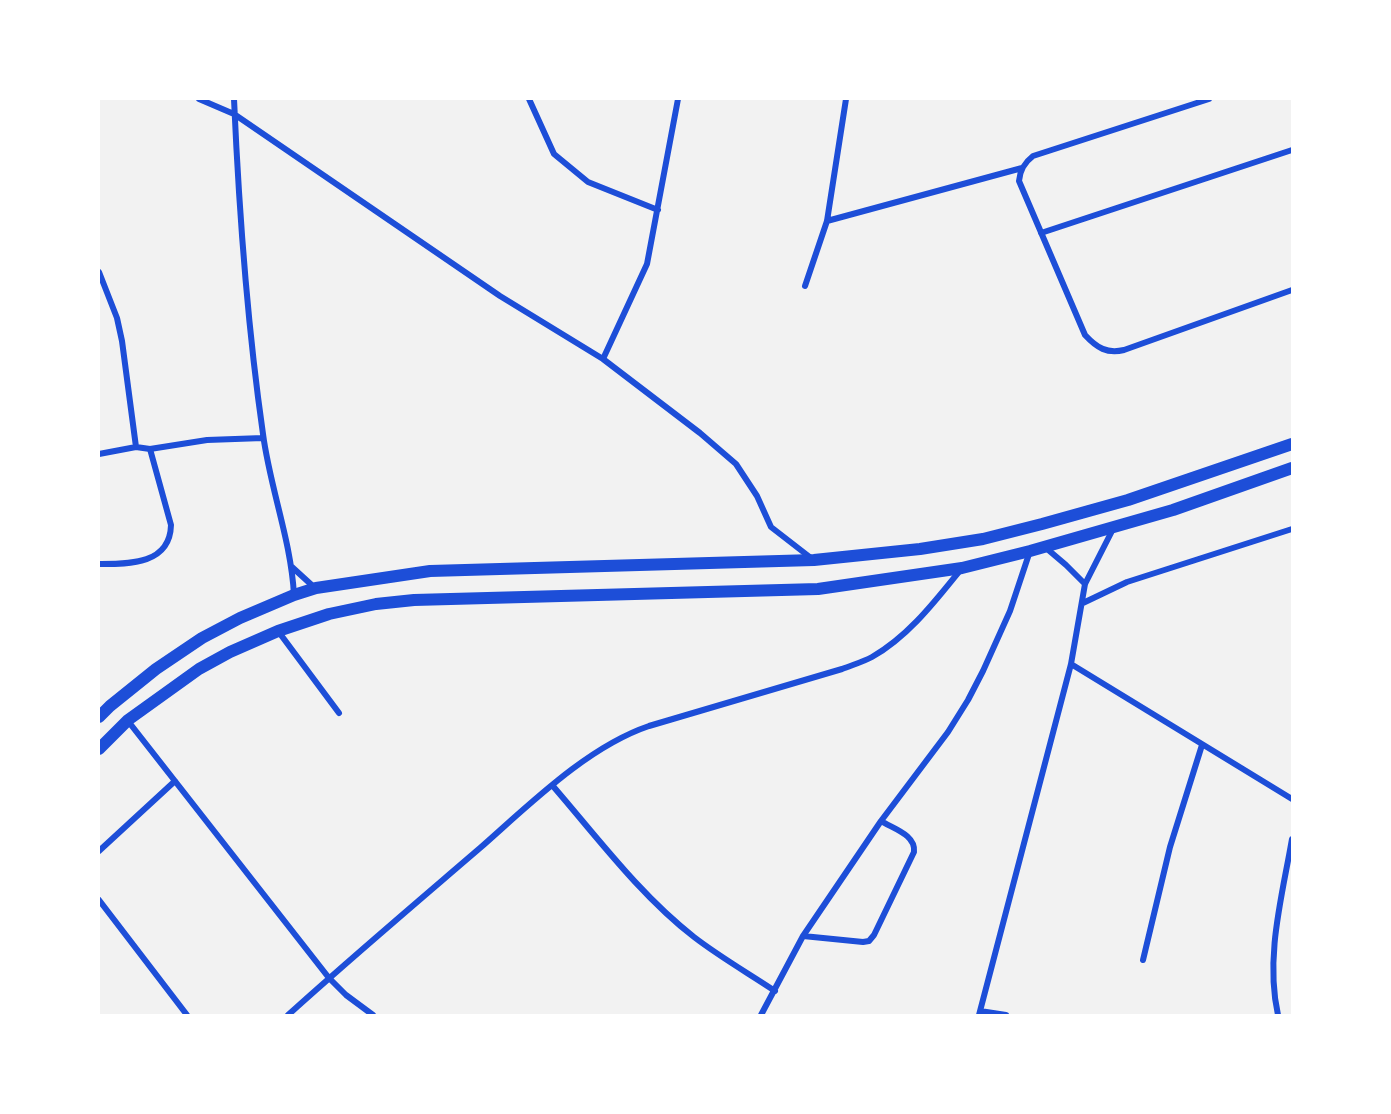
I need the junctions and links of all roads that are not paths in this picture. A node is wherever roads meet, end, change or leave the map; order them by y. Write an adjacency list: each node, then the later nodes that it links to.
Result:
1 (199, 99): 7 (street)
2 (234, 99): 7 (street)
3 (529, 99): 10 (street)
4 (678, 99): 10 (street)
5 (846, 99): 11 (street)
6 (1209, 99): 9 (street)
7 (234, 114): 16 (street); 17 (street)
8 (1292, 150): 12 (street)
9 (1022, 168): 11 (street); 12 (street)
10 (658, 210): 16 (street)
11 (827, 221): 14 (street)
12 (1041, 233): 15 (street)
13 (99, 272): 19 (street)
14 (805, 286)
15 (1292, 290)
16 (603, 359): 27 (street)
17 (263, 438): 20 (street); 29 (street)
18 (1292, 444): 27 (main road)
19 (136, 447): 20 (street); 21 (street)
20 (150, 449): 28 (street)
21 (99, 454)
22 (1292, 468): 23 (main road)
23 (1114, 527): 25 (main road); 31 (street)
24 (1292, 529): 34 (street)
25 (1045, 547): 26 (main road); 31 (street)
26 (1030, 551): 30 (main road); 46 (street)
27 (814, 560): 32 (main road)
28 (99, 564)
29 (292, 566): 32 (street); 33 (street)
30 (962, 568): 35 (main road); 44 (street)
31 (1085, 584): 34 (street)
32 (316, 588): 33 (main road)
33 (294, 595): 37 (main road)
34 (1083, 603): 36 (street)
35 (278, 631): 38 (street); 40 (main road)
36 (1071, 664): 41 (street); 54 (street)
37 (104, 706): 39 (main road)
38 (339, 713)
39 (99, 717)
40 (128, 720): 42 (main road); 43 (street)
41 (1202, 745): 45 (street); 51 (street)
42 (99, 749)
43 (175, 781): 48 (street); 52 (street)
44 (552, 785): 52 (street); 53 (street)
45 (1292, 799)
46 (881, 821): 50 (street); 50 (street)
47 (1292, 840): 60 (street)
48 (99, 851)
49 (99, 900): 55 (street)
50 (802, 936): 53 (street)
51 (1143, 960)
52 (329, 978): 56 (street); 57 (street)
53 (776, 991): 58 (street)
54 (979, 1013): 59 (street)
55 (187, 1015)
56 (288, 1015)
57 (373, 1015)
58 (761, 1015)
59 (1006, 1015)
60 (1278, 1015)

